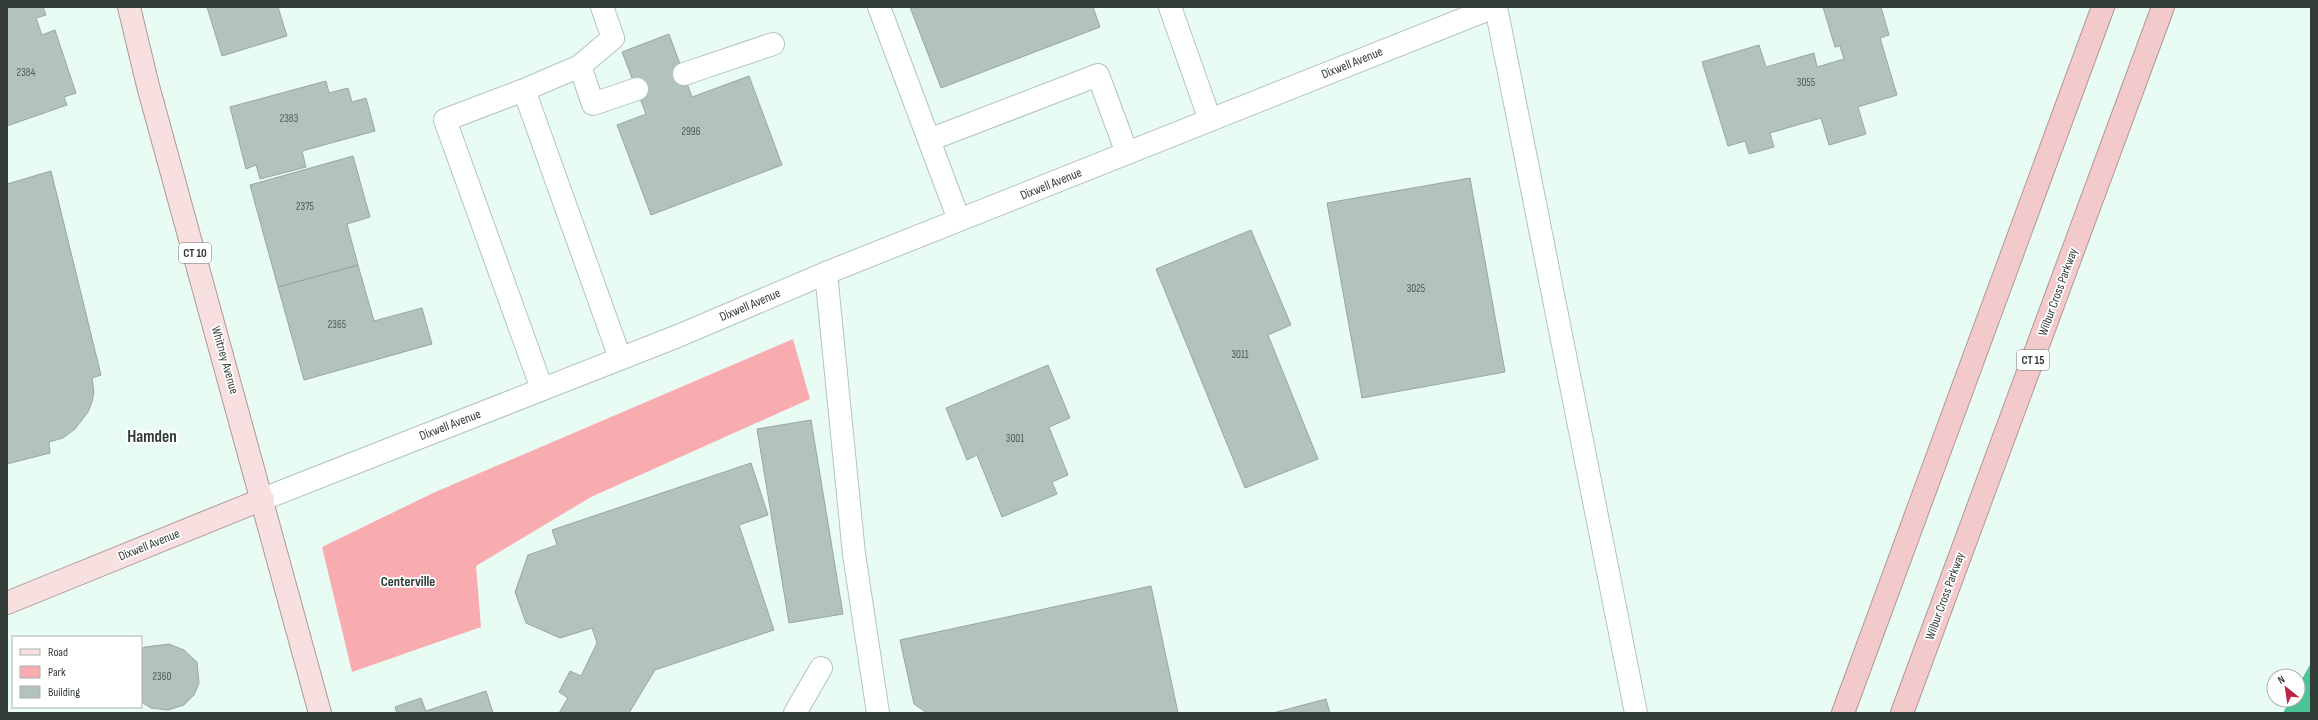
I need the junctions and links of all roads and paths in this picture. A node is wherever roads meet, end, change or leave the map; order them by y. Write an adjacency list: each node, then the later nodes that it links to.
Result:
1 (129, 7): 21 (main road, Whitney Avenue / CT 10)
2 (602, 7): 10 (main road)
3 (879, 7): 15 (main road)
4 (1170, 7): 14 (main road)
5 (1495, 7): 8 (main road, Dixwell Avenue); 27 (main road)
6 (2103, 7): 28 (highway)
7 (2163, 7): 29 (highway, Wilbur Cross Parkway / CT 15)
8 (1472, 11): 14 (main road, Dixwell Avenue)
9 (773, 44): 11 (main road)
10 (580, 66): 12 (main road); 13 (main road)
11 (684, 74)
12 (637, 89)
13 (524, 90): 19 (main road); 20 (main road)
14 (1210, 120): 16 (main road, Dixwell Avenue)
15 (929, 140): 16 (main road); 17 (main road)
16 (1127, 153): 17 (main road, Dixwell Avenue)
17 (959, 220): 18 (main road, Dixwell Avenue)
18 (826, 273): 19 (main road, Dixwell Avenue); 26 (main road)
19 (620, 358): 20 (main road, Dixwell Avenue)
20 (542, 389): 21 (main road, Dixwell Avenue)
21 (262, 499): 22 (main road, Dixwell Avenue); 24 (main road, Whitney Avenue)
22 (7, 603)
23 (821, 668): 25 (main road)
24 (320, 713)
25 (795, 713)
26 (878, 713)
27 (1636, 713)
28 (1843, 713)
29 (1902, 713)

